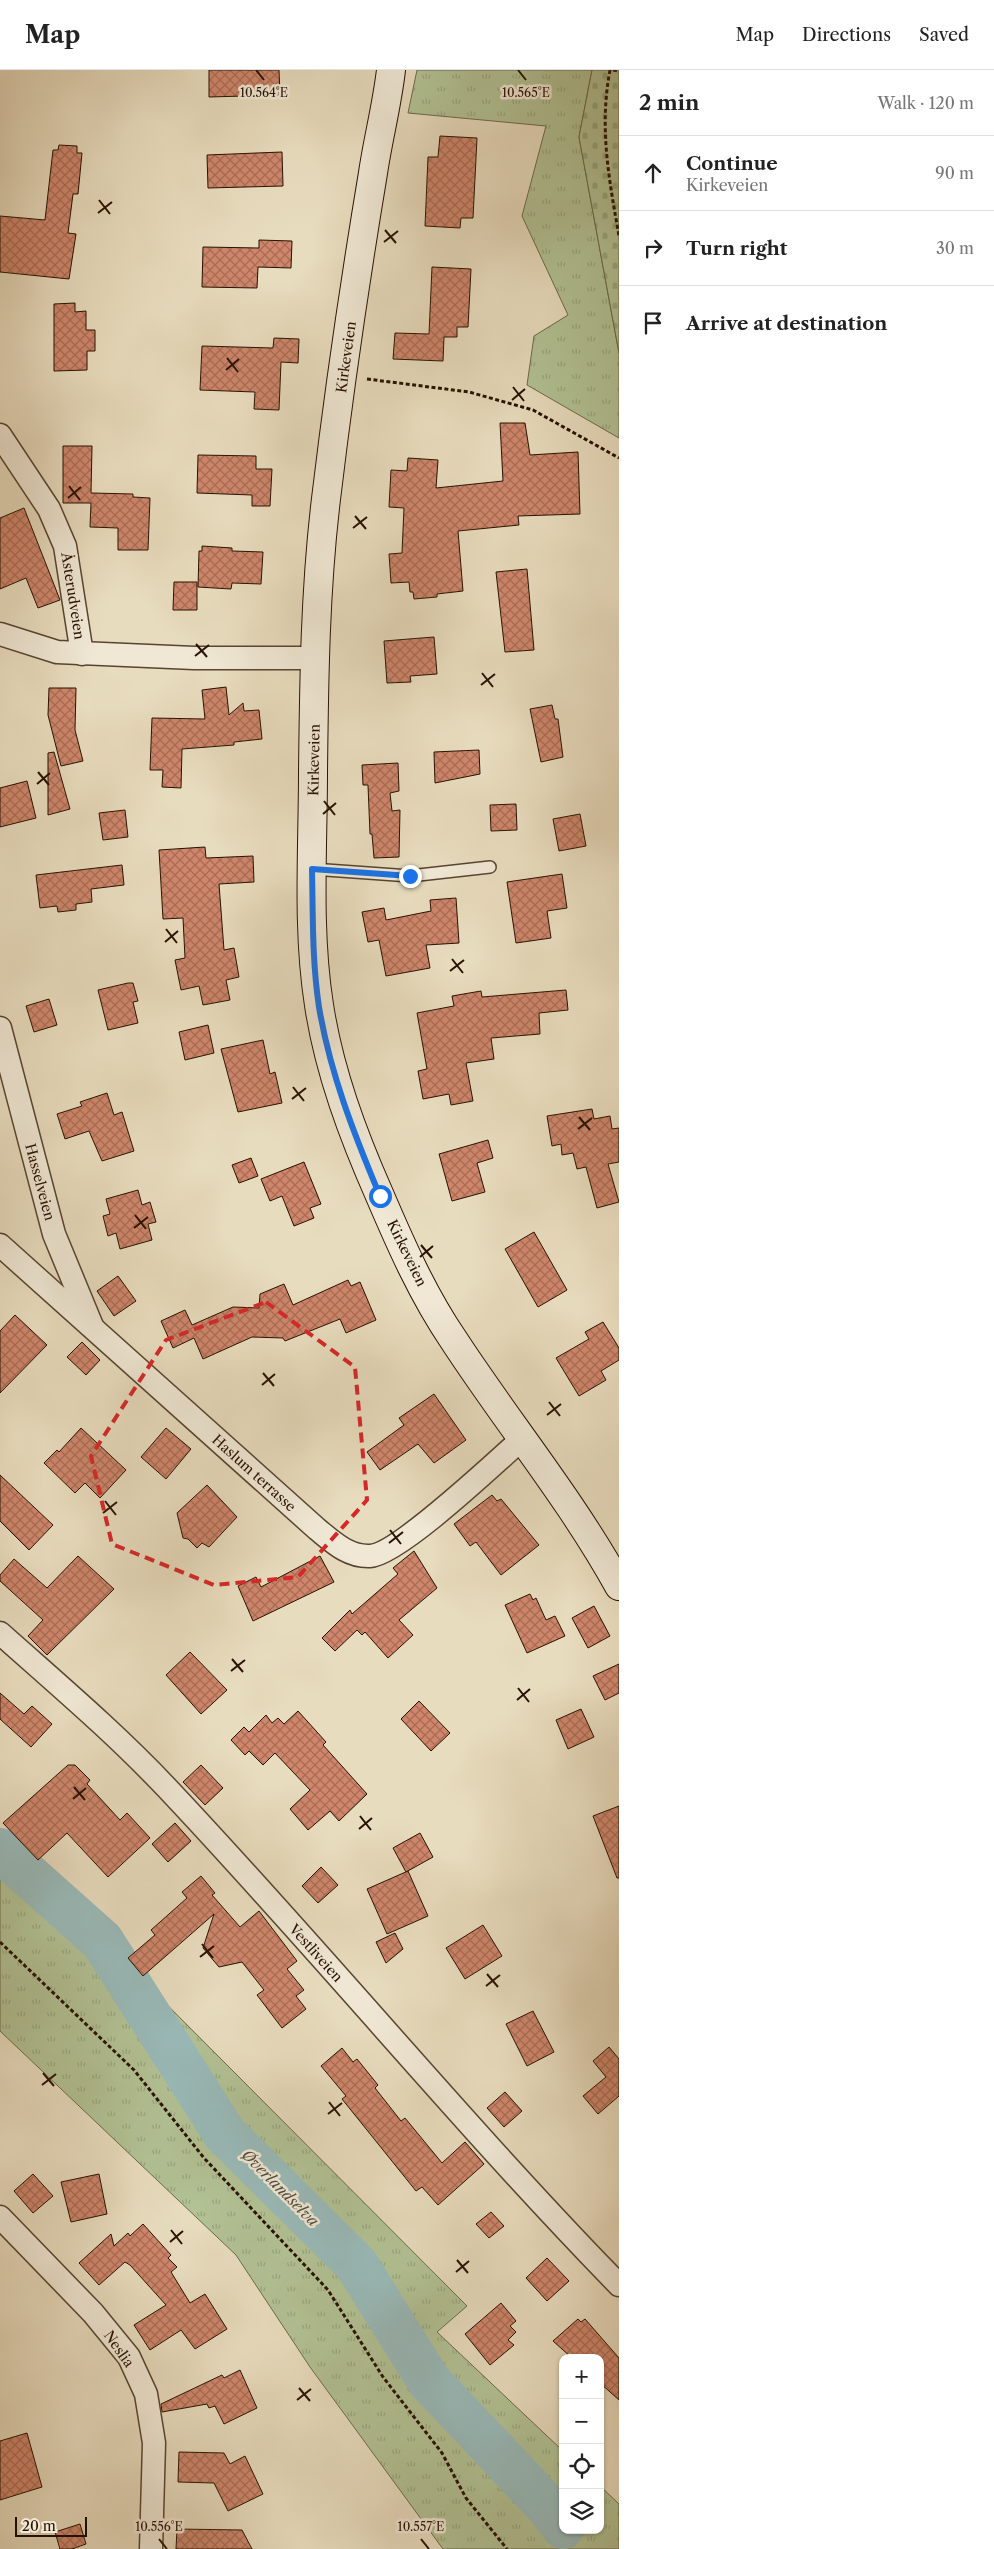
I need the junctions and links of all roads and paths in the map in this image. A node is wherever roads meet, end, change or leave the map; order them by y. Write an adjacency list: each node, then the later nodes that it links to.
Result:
1 (391, 70): 11 (main road, Kirkeveien)
2 (610, 70): 5 (path)
3 (614, 70): 4 (path)
4 (619, 71)
5 (619, 236)
6 (359, 378): 8 (path)
7 (0, 435): 10 (street, Åsterudveien)
8 (619, 458)
9 (0, 634): 10 (street, Åsterudveien)
10 (82, 654): 11 (street, Åsterudveien)
11 (316, 658): 13 (main road, Kirkeveien)
12 (490, 867): 13 (lane)
13 (312, 869): 17 (main road, Kirkeveien)
14 (0, 1028): 16 (street, Hasselveien)
15 (0, 1245): 16 (street, Haslum terrasse)
16 (94, 1332): 17 (street, Haslum terrasse)
17 (523, 1438): 18 (main road, Kirkeveien)
18 (619, 1586)
19 (0, 1633): 22 (street, Vestliveien)
20 (0, 1942): 24 (path)
21 (0, 2217): 23 (street, Neslia)
22 (619, 2286)
23 (151, 2549)
24 (506, 2549)

